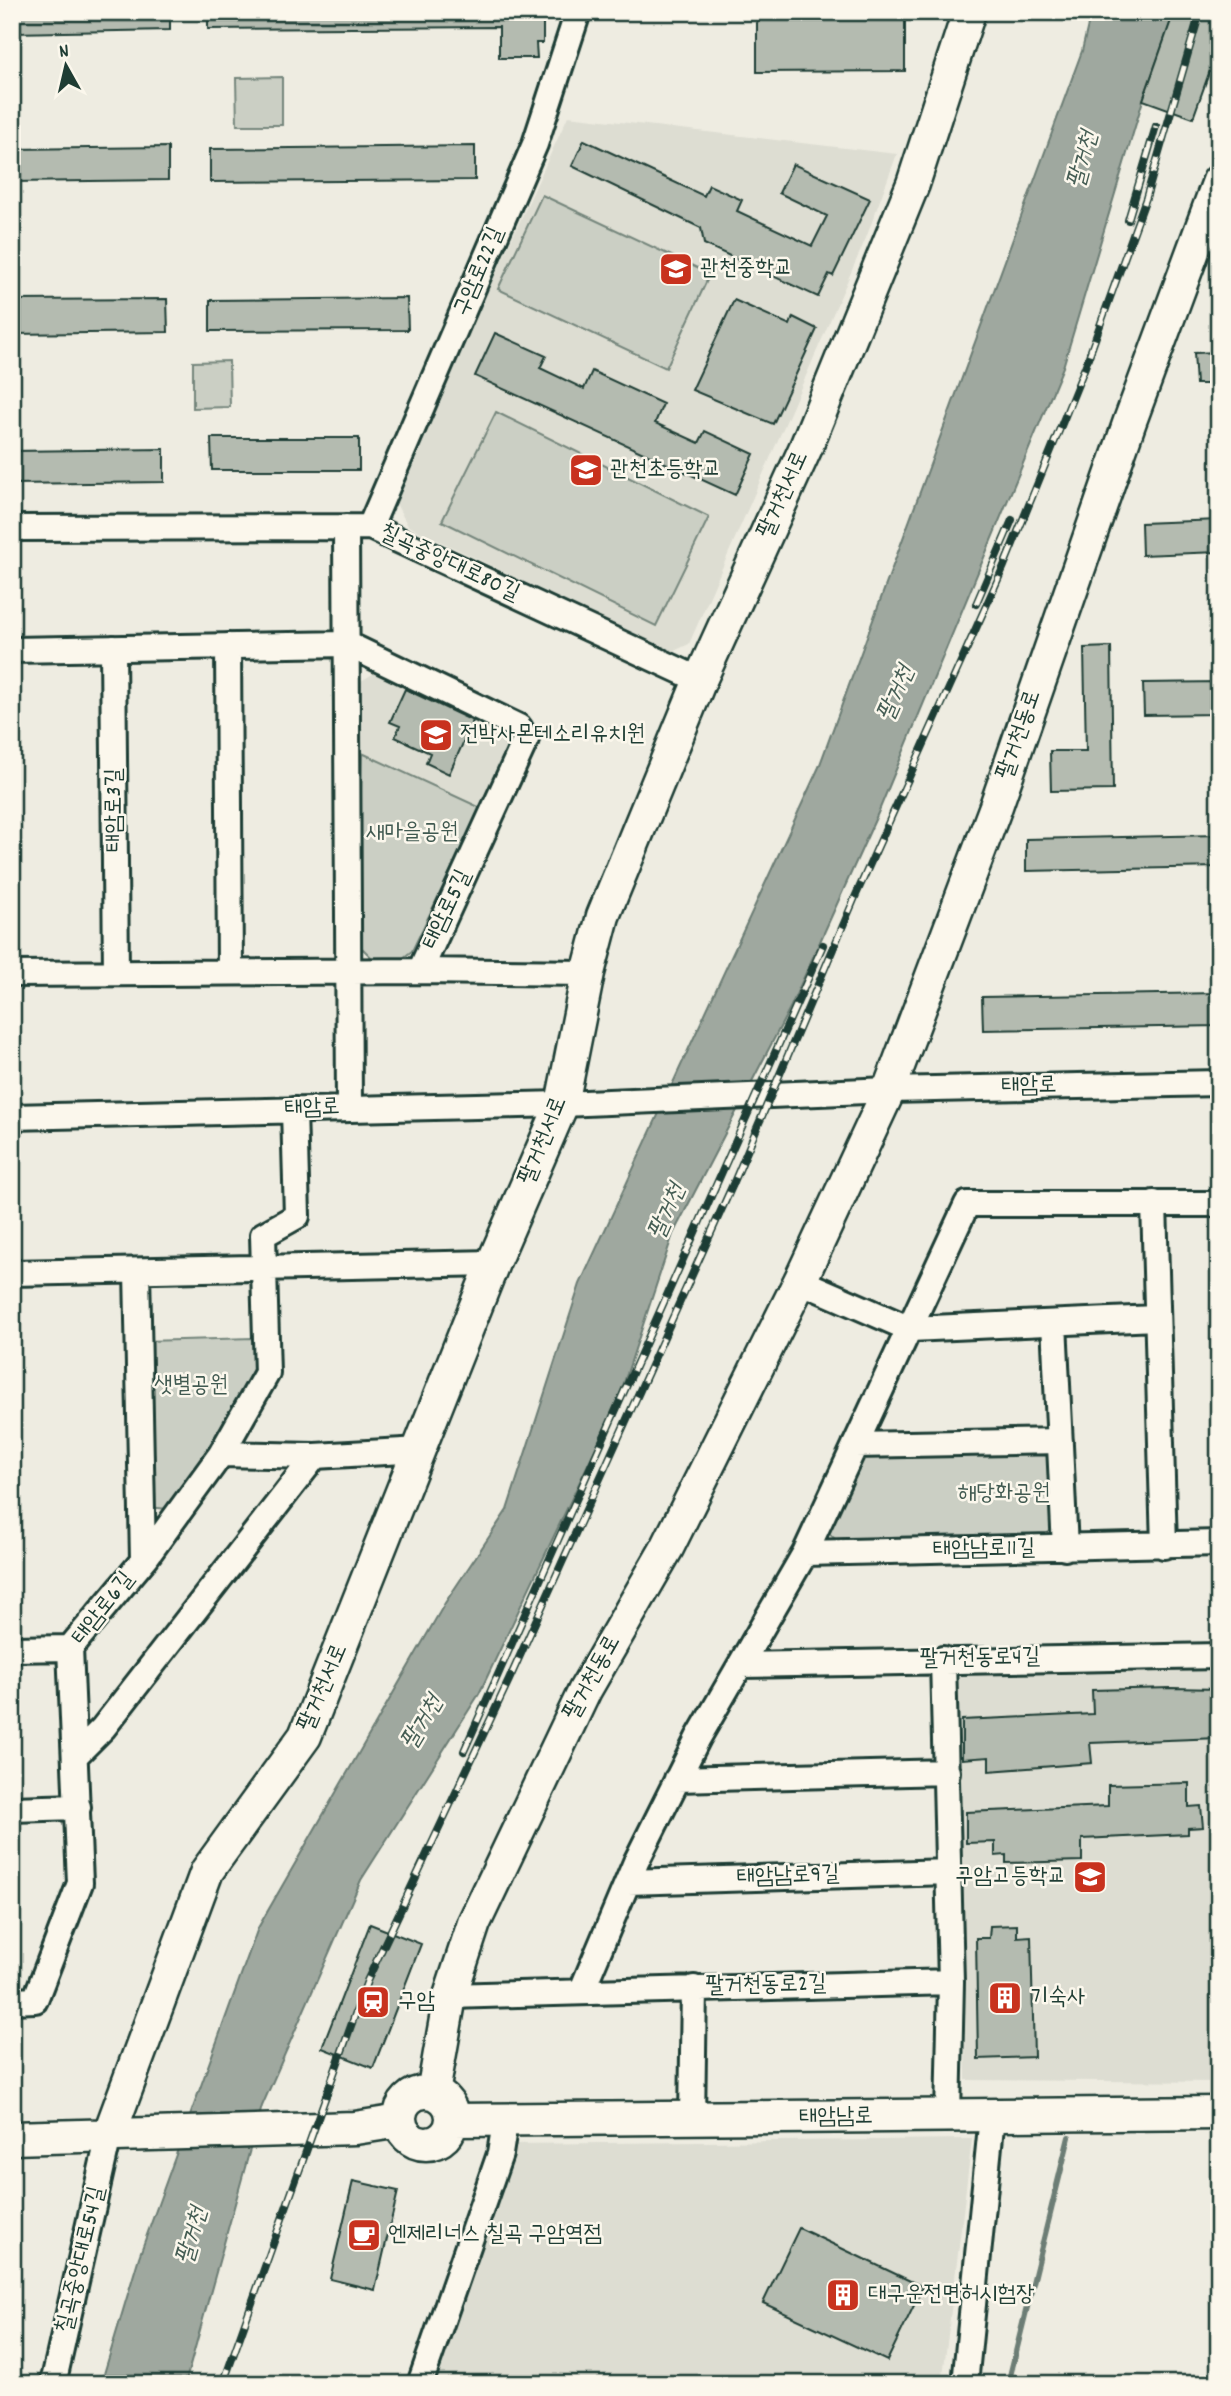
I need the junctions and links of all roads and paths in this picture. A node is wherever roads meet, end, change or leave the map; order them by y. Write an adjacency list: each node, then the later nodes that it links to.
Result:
1 (578, 12): 5 (street, 구암로22길)
2 (969, 12): 11 (main road, 팔거천서로)
3 (1219, 181): 19 (main road, 팔거천동로)
4 (346, 527): 5 (street, 칠곡중앙대로80길); 6 (street, 칠곡중앙대로80길); 7 (street)
5 (370, 527): 11 (street, 칠곡중앙대로80길)
6 (12, 528)
7 (347, 643): 8 (street, 태암로5길); 12 (street); 14 (street, 태암로5길)
8 (228, 646): 9 (street, 태암로5길); 13 (street)
9 (113, 648): 10 (street); 15 (street, 태암로3길)
10 (12, 650)
11 (699, 680): 16 (main road, 팔거천서로)
12 (348, 970): 13 (street, 태암로5길); 14 (street, 태암로5길); 21 (street)
13 (230, 971): 15 (street, 태암로5길)
14 (420, 971): 16 (street)
15 (116, 972): 17 (street)
16 (588, 973): 20 (main road, 팔거천서로)
17 (12, 974)
18 (1219, 1083): 19 (street, 태암로)
19 (889, 1090): 20 (street, 태암로); 30 (main road, 팔거천동로)
20 (562, 1104): 21 (street, 태암로); 26 (main road, 팔거천서로)
21 (349, 1108): 22 (street, 태암로)
22 (295, 1110): 23 (street, 태암로); 27 (street, 태암로6길)
23 (12, 1117)
24 (1154, 1203): 25 (street); 31 (street); 33 (street)
25 (1219, 1203)
26 (493, 1263): 27 (street); 36 (main road, 팔거천서로)
27 (264, 1270): 28 (street); 37 (street, 태암로6길)
28 (137, 1271): 29 (street); 43 (street)
29 (12, 1273)
30 (800, 1281): 33 (street); 59 (main road, 팔거천동로)
31 (1156, 1318): 32 (street); 40 (street)
32 (1054, 1323): 33 (street); 34 (street)
33 (910, 1329): 35 (street)
34 (1060, 1441): 35 (street); 41 (street)
35 (855, 1444): 42 (street)
36 (421, 1450): 38 (street); 69 (main road, 팔거천서로)
37 (221, 1454): 38 (street); 43 (street, 태암로6길)
38 (315, 1457): 49 (street)
39 (1219, 1543): 40 (street, 태암남로11길)
40 (1164, 1546): 41 (street, 태암남로11길)
41 (1065, 1548): 42 (street, 태암남로11길)
42 (805, 1553): 48 (street)
43 (143, 1559): 45 (street, 태암로6길)
44 (12, 1648): 45 (street)
45 (70, 1648): 49 (street, 태암로6길)
46 (1219, 1656): 47 (street, 팔거천동로4길)
47 (943, 1659): 48 (street, 팔거천동로4길); 50 (street)
48 (741, 1665): 51 (street)
49 (75, 1756): 52 (street, 태암로6길)
50 (947, 1772): 51 (street); 54 (street)
51 (677, 1779): 55 (street)
52 (78, 1807): 53 (street); 60 (street, 태암로6길)
53 (12, 1809)
54 (949, 1872): 55 (street, 태암남로9길); 56 (street)
55 (628, 1882): 58 (street)
56 (951, 1982): 57 (street, 팔거천동로2길); 63 (street)
57 (694, 1987): 58 (street, 팔거천동로2길); 65 (street)
58 (582, 1990): 59 (street, 팔거천동로2길)
59 (450, 1996): 61 (main road, 팔거천동로)
60 (12, 2001)
61 (433, 2093): 66 (main road); 67 (main road)
62 (1219, 2112): 64 (main road, 태암남로)
63 (948, 2116): 64 (main road, 태암남로); 65 (main road, 태암남로)
64 (992, 2116): 73 (street)
65 (692, 2119): 68 (main road, 태암남로)
66 (453, 2120): 67 (main road); 68 (main road, 태암남로)
67 (400, 2122): 69 (main road)
68 (505, 2122): 72 (street)
69 (120, 2135): 70 (main road); 71 (street, 칠곡중앙대로54길)
70 (12, 2138)
71 (53, 2384)
72 (420, 2384)
73 (965, 2384)

